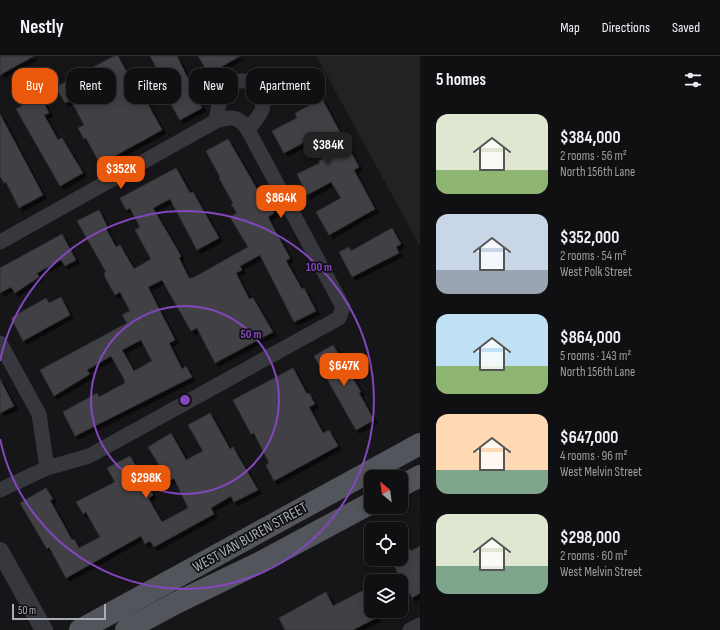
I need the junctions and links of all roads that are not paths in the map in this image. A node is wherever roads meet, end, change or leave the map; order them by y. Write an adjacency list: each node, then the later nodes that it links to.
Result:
1 (216, 121): 2 (street); 2 (street); 3 (street)
2 (248, 130): 6 (street)
3 (0, 242)
4 (0, 343): 6 (street)
5 (420, 444): 14 (main road, WEST VAN BUREN STREET)
6 (47, 468): 9 (street)
7 (420, 476): 8 (main road)
8 (408, 482)
9 (0, 490)
10 (364, 507): 15 (main road, WEST VAN BUREN STREET)
11 (0, 551): 13 (street)
12 (420, 625): 16 (street)
13 (44, 630)
14 (80, 630)
15 (126, 630)
16 (410, 630)

